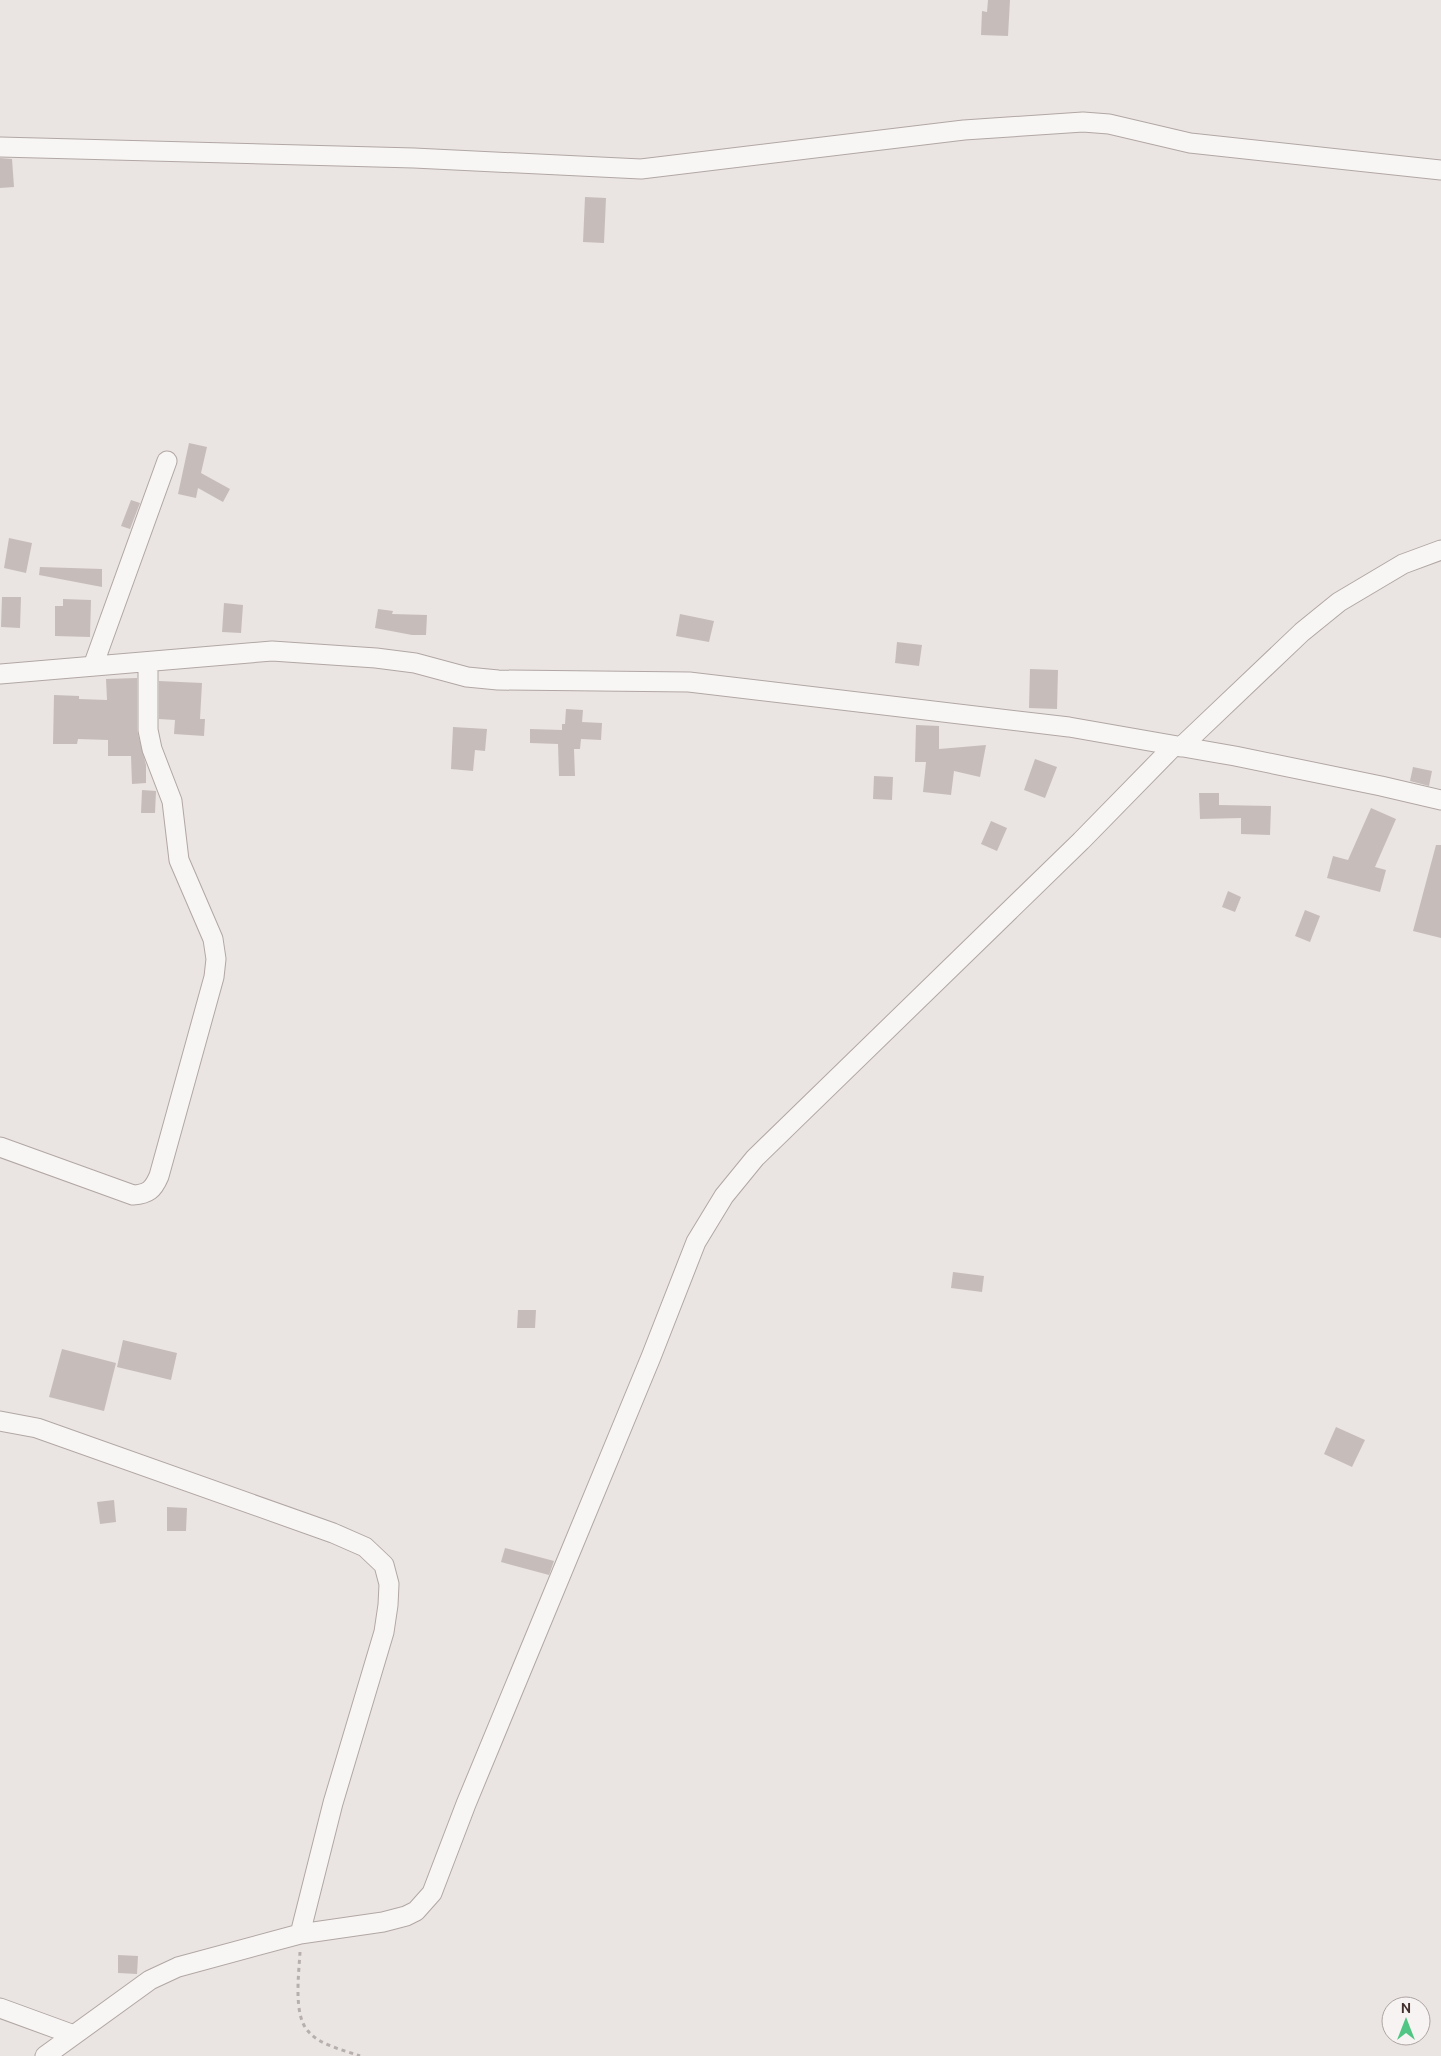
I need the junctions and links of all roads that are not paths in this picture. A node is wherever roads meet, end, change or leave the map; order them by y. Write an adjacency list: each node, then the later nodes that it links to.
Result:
1 (0, 147): 2 (street)
2 (1441, 170)
3 (167, 461): 6 (street)
4 (1441, 550): 8 (street)
5 (148, 662): 6 (street); 8 (street); 10 (street)
6 (93, 666): 7 (street)
7 (0, 674)
8 (1177, 746): 9 (street); 12 (street)
9 (1441, 800)
10 (0, 1147)
11 (0, 1421): 12 (street)
12 (300, 1934): 14 (street)
13 (0, 2008): 14 (street)
14 (74, 2035): 15 (street)
15 (45, 2056)

